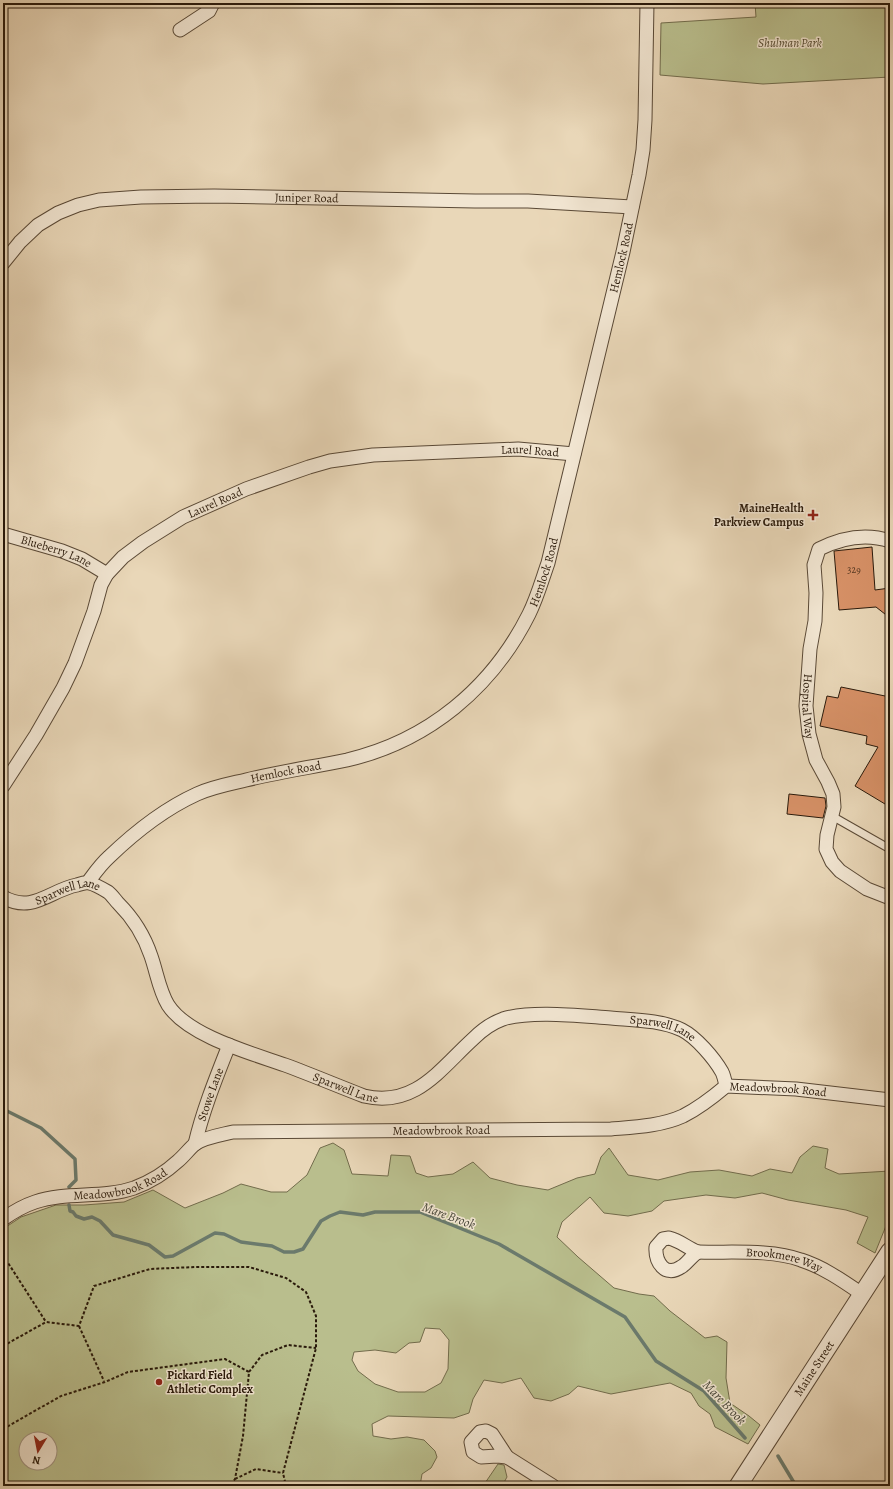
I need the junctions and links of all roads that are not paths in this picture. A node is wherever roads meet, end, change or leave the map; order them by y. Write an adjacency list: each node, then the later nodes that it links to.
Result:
1 (213, 3): 3 (street)
2 (647, 3): 4 (street, Hemlock Road)
3 (180, 30)
4 (632, 207): 5 (street, Juniper Road); 6 (street, Hemlock Road)
5 (3, 263)
6 (574, 454): 9 (street, Laurel Road); 13 (street, Hemlock Road)
7 (3, 534): 9 (street, Blueberry Lane)
8 (890, 541): 11 (street, Hospital Way)
9 (107, 574): 10 (street, Laurel Road)
10 (3, 786)
11 (832, 816): 12 (lane); 15 (street, Hospital Way)
12 (890, 849)
13 (88, 882): 14 (street, Sparwell Lane); 16 (street, Sparwell Lane)
14 (3, 897)
15 (890, 898)
16 (230, 1045): 17 (street, Sparwell Lane); 19 (street, Stowe Lane)
17 (726, 1086): 18 (street, Meadowbrook Road); 19 (street, Meadowbrook Road)
18 (890, 1100)
19 (195, 1144): 20 (street, Meadowbrook Road)
20 (3, 1219)
21 (890, 1251): 23 (street, Maine Street)
22 (698, 1252): 23 (street, Brookmere Way)
23 (862, 1294): 26 (street, Maine Street)
24 (508, 1457): 25 (street)
25 (553, 1486)
26 (738, 1486)

